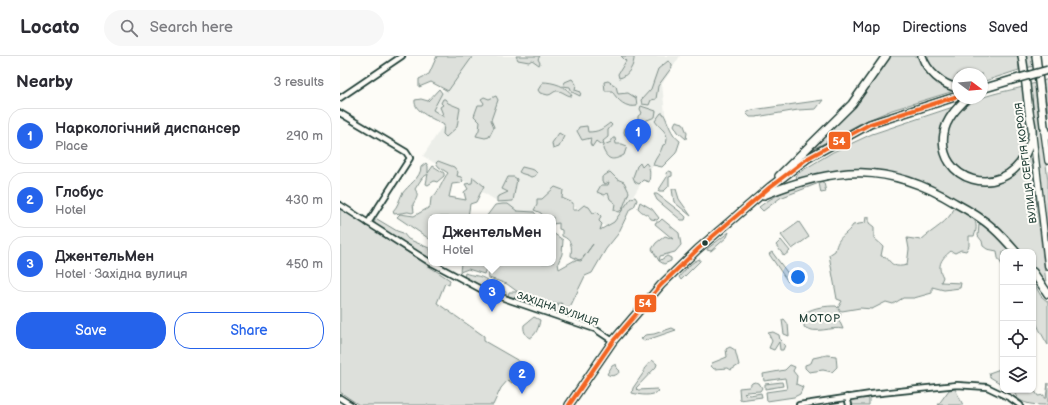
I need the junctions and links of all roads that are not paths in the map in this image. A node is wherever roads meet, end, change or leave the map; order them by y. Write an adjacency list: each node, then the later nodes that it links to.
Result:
1 (402, 56): 9 (street)
2 (886, 56): 17 (highway)
3 (922, 56): 7 (highway)
4 (1022, 56): 14 (highway, ВУЛИЦЯ СЕРГІЯ КОРОЛЯ)
5 (1036, 56): 13 (highway)
6 (1048, 70): 8 (highway, bridge)
7 (952, 85)
8 (988, 87)
9 (340, 98)
10 (952, 98): 17 (highway)
11 (962, 104): 14 (highway)
12 (340, 113): 20 (street)
13 (1044, 126): 15 (highway); 16 (main road)
14 (1032, 136): 24 (main road, ВУЛИЦЯ СЕРГІЯ КОРОЛЯ)
15 (1048, 136)
16 (1048, 161)
17 (770, 187): 18 (highway)
18 (758, 197): 21 (highway); 27 (highway)
19 (340, 205): 20 (street, ЗАХІДНА ВУЛИЦЯ)
20 (368, 223): 22 (street, ЗАХІДНА ВУЛИЦЯ)
21 (1013, 249)
22 (428, 261)
23 (437, 266): 27 (street, ЗАХІДНА ВУЛИЦЯ)
24 (1048, 267)
25 (1036, 276): 26 (highway)
26 (1048, 294)
27 (613, 341): 31 (highway)
28 (847, 397): 32 (street); 33 (street); 34 (street)
29 (340, 398): 30 (street)
30 (352, 405)
31 (569, 405)
32 (799, 405)
33 (849, 405)
34 (1020, 405)

